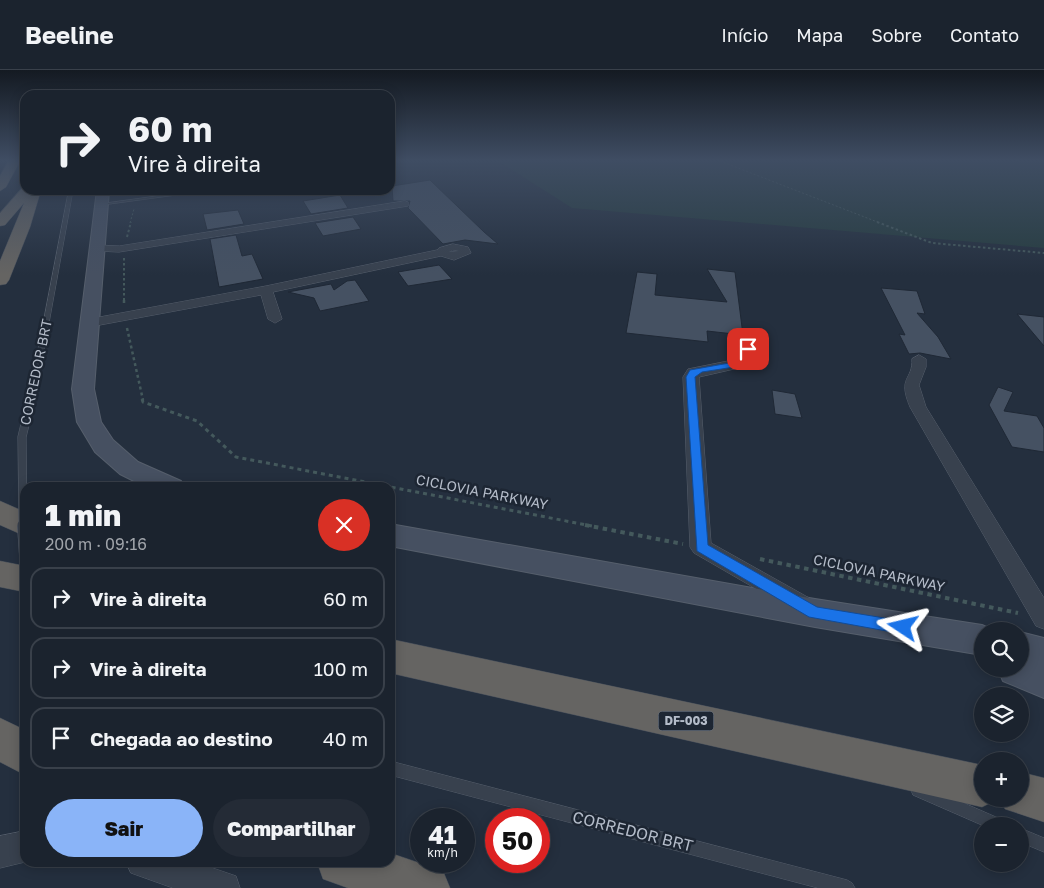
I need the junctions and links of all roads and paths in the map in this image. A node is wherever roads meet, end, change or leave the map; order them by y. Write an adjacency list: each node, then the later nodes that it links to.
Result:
1 (20, 199): 10 (highway)
2 (32, 199): 15 (highway)
3 (68, 199): 22 (lane, CORREDOR BRT, bridge)
4 (102, 199): 12 (main road)
5 (127, 199): 8 (lane)
6 (142, 199): 8 (lane)
7 (819, 199): 13 (path)
8 (136, 200): 11 (path, CICLOVIA PARKWAY)
9 (405, 204): 11 (street)
10 (0, 222)
11 (122, 249): 12 (street); 17 (path, CICLOVIA PARKWAY)
12 (97, 253): 19 (main road)
13 (1044, 253)
14 (441, 254): 16 (street)
15 (0, 280)
16 (266, 290): 17 (street); 18 (street)
17 (124, 316): 19 (street); 24 (path, CICLOVIA PARKWAY)
18 (275, 319)
19 (89, 323): 23 (main road)
20 (748, 349): 29 (street)
21 (919, 359): 34 (street)
22 (22, 482)
23 (159, 482)
24 (365, 482)
25 (395, 488): 29 (path, CICLOVIA PARKWAY)
26 (0, 512): 27 (highway)
27 (20, 522)
28 (395, 536): 33 (main road)
29 (701, 547): 33 (street)
30 (750, 557): 34 (path, CICLOVIA PARKWAY)
31 (0, 574): 32 (highway)
32 (20, 579)
33 (814, 613): 35 (main road)
34 (1044, 618)
35 (903, 627): 36 (main road); 38 (main road)
36 (974, 639)
37 (1029, 650): 39 (main road)
38 (974, 653)
39 (1044, 654)
40 (395, 656): 45 (highway, DF-003)
41 (1029, 675): 42 (main road)
42 (1044, 681)
43 (0, 738): 44 (highway)
44 (20, 751)
45 (831, 753): 47 (highway, DF-003); 50 (lane)
46 (395, 769): 59 (lane, CORREDOR BRT)
47 (974, 784)
48 (1029, 796): 49 (highway)
49 (1044, 800)
50 (979, 817)
51 (1029, 839): 52 (lane)
52 (1044, 846)
53 (20, 848): 54 (street)
54 (0, 852)
55 (158, 867): 57 (street)
56 (357, 867): 58 (highway)
57 (224, 888)
58 (426, 888)
59 (847, 888)

